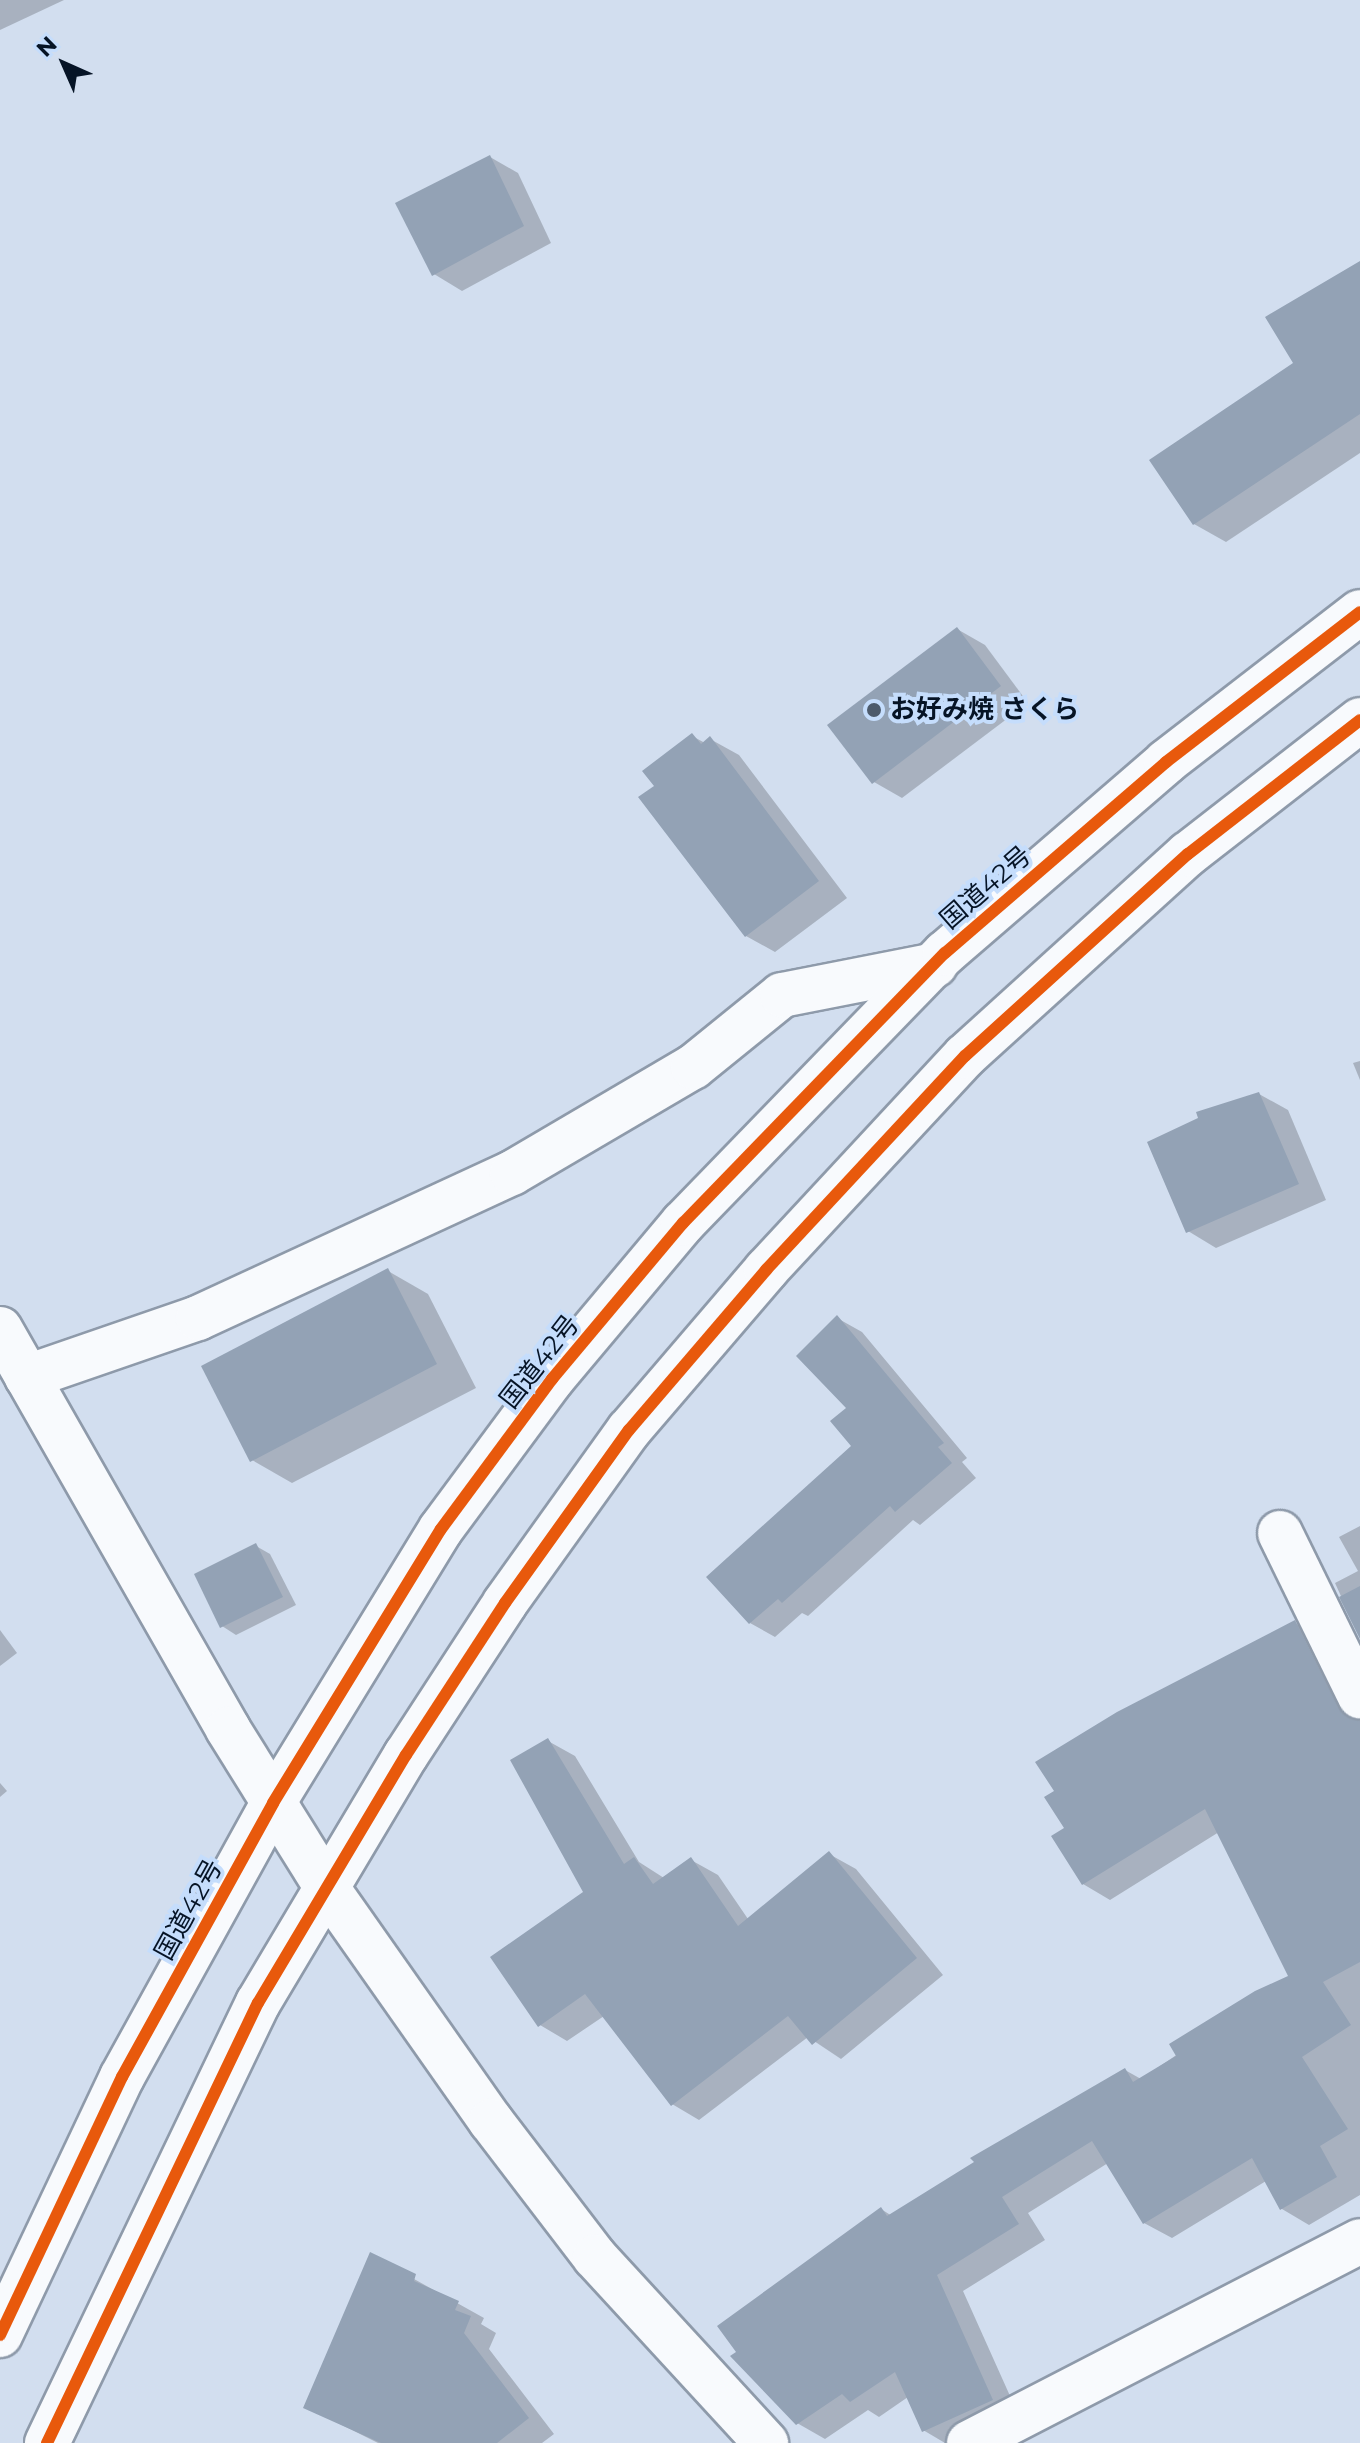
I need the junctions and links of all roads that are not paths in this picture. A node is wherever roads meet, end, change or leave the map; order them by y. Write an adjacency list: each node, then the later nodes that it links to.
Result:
1 (1360, 612): 3 (main road, 国道42号)
2 (1360, 720): 8 (main road)
3 (935, 965): 4 (main road); 7 (main road, 国道42号)
4 (9, 1348): 7 (main road)
5 (1280, 1533): 6 (main road)
6 (1360, 1696)
7 (273, 1803): 8 (main road); 10 (main road, 国道42号)
8 (327, 1888): 11 (main road); 12 (main road)
9 (1360, 2241): 13 (main road)
10 (0, 2335)
11 (47, 2443)
12 (766, 2443)
13 (969, 2443)

